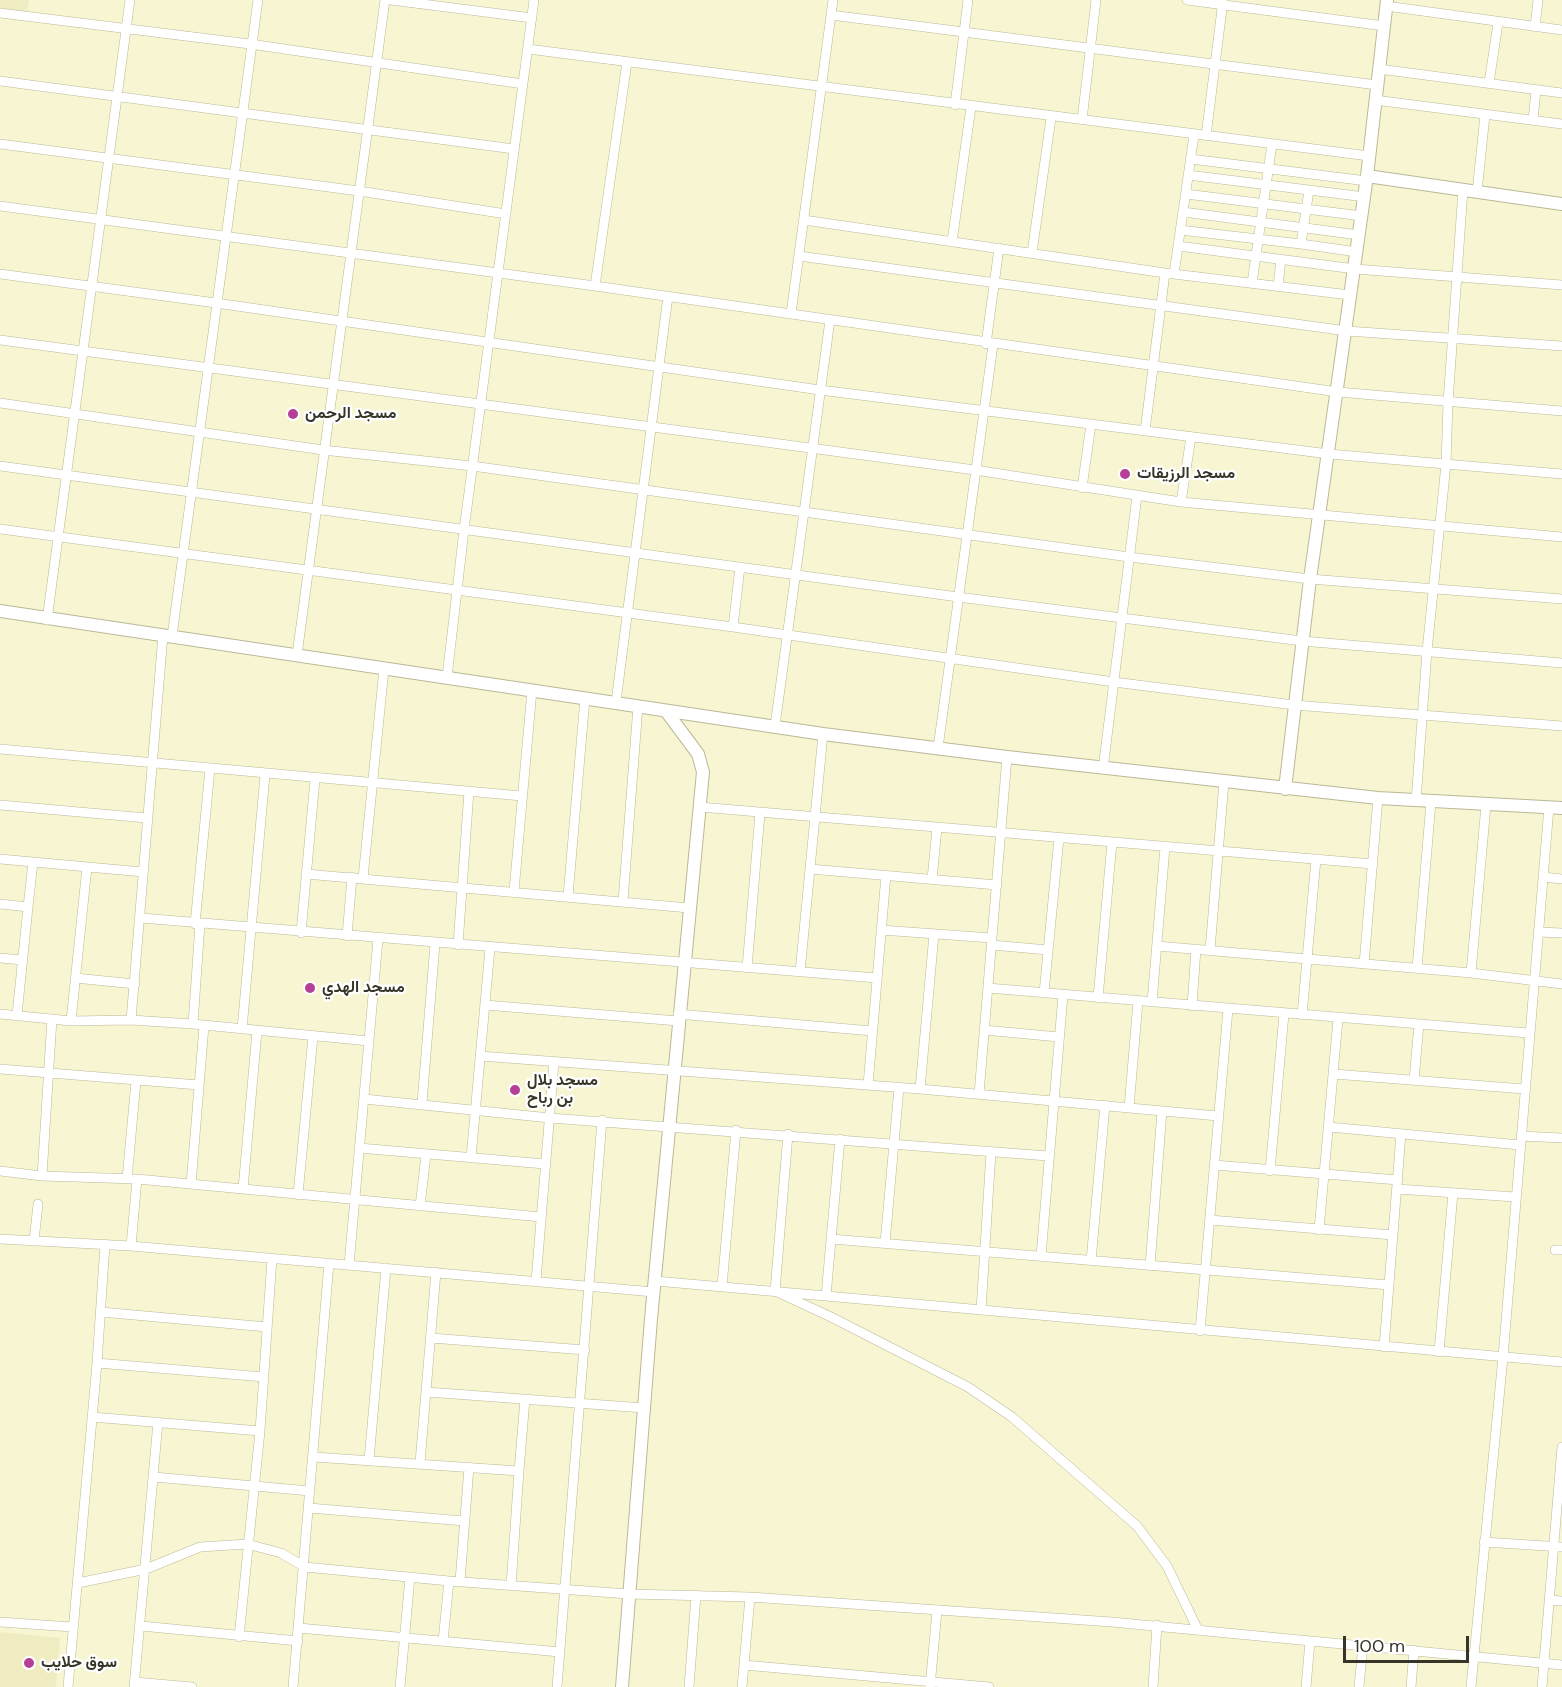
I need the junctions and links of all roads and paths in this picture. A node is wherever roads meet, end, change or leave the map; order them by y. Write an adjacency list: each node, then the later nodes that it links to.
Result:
1 (130, 0): 19 (street)
2 (258, 0): 22 (street)
3 (385, 0): 25 (street)
4 (391, 0): 15 (street)
5 (534, 0): 15 (street)
6 (833, 0): 14 (street)
7 (969, 0): 21 (street)
8 (1096, 0): 23 (street)
9 (1187, 0): 11 (street)
10 (1538, 0): 18 (street)
11 (1223, 3): 17 (street); 27 (street)
12 (1386, 3): 16 (street); 17 (street)
13 (0, 13): 19 (street)
14 (831, 15): 21 (street); 33 (street)
15 (532, 18): 24 (street)
16 (1498, 23): 18 (street); 30 (street)
17 (1384, 26): 28 (street)
18 (1535, 27): 20 (street)
19 (126, 29): 22 (street); 36 (street)
20 (1562, 30)
21 (964, 33): 23 (street); 38 (street)
22 (250, 44): 25 (street); 40 (street)
23 (1089, 48): 27 (street); 43 (street)
24 (528, 49): 26 (street); 31 (street)
25 (376, 62): 31 (street); 46 (street)
26 (627, 62): 33 (street); 101 (street)
27 (1214, 66): 32 (street); 48 (street)
28 (1379, 69): 30 (street); 32 (street)
29 (0, 81): 36 (street)
30 (1489, 83): 34 (street)
31 (523, 84): 51 (street)
32 (1377, 85): 37 (street)
33 (821, 88): 38 (street); 76 (street)
34 (1536, 90): 35 (street); 44 (street)
35 (1562, 93)
36 (117, 95): 40 (street); 53 (street)
37 (1375, 100): 41 (street); 52 (street)
38 (955, 105): 39 (street)
39 (971, 107): 42 (street); 83 (street)
40 (242, 113): 46 (street); 56 (street)
41 (1485, 115): 44 (street); 63 (street)
42 (1051, 118): 43 (street); 88 (street)
43 (1082, 120): 47 (street)
44 (1533, 120): 45 (street)
45 (1562, 124)
46 (368, 128): 51 (street); 62 (street)
47 (1194, 135): 48 (street); 54 (street)
48 (1206, 136): 50 (street)
49 (0, 144): 53 (street)
50 (1272, 144): 52 (street); 55 (street)
51 (514, 150): 73 (street)
52 (1369, 156): 58 (street)
53 (108, 159): 56 (street); 75 (street)
54 (1191, 159): 55 (street); 57 (street)
55 (1269, 168): 58 (street); 59 (street)
56 (234, 175): 62 (street); 81 (street)
57 (1188, 175): 59 (street); 64 (street)
58 (1367, 179): 61 (street); 66 (street)
59 (1266, 184): 60 (street); 67 (street)
60 (1309, 190): 66 (street); 70 (street)
61 (1463, 190): 63 (street); 97 (street)
62 (359, 191): 73 (street); 89 (street)
63 (1477, 192): 68 (street)
64 (1186, 194): 65 (street); 71 (street)
65 (1203, 196): 67 (street); 72 (street)
66 (1365, 197): 74 (street)
67 (1263, 204): 70 (street); 77 (street)
68 (1562, 204)
69 (0, 206): 75 (street)
70 (1306, 209): 74 (street); 78 (street)
71 (1183, 212): 72 (street); 79 (street)
72 (1200, 213): 77 (street)
73 (506, 214): 96 (street)
74 (1362, 216): 80 (street)
75 (100, 220): 81 (street); 103 (street)
76 (804, 220): 83 (street); 91 (street)
77 (1261, 222): 78 (street); 82 (street)
78 (1304, 228): 80 (street); 84 (street)
79 (1180, 230): 82 (street); 85 (street)
80 (1359, 235): 87 (street)
81 (225, 238): 89 (street); 106 (street)
82 (1259, 238): 84 (street); 90 (street)
83 (952, 242): 86 (street)
84 (1301, 244): 87 (street)
85 (1178, 246): 90 (street); 94 (street)
86 (999, 248): 88 (street); 99 (street)
87 (1357, 252): 93 (street)
88 (1032, 253): 94 (street)
89 (351, 255): 96 (street); 110 (street)
90 (1256, 255): 92 (street); 98 (street)
91 (799, 256): 99 (street); 108 (street)
92 (1281, 259): 93 (street); 102 (street)
93 (1355, 268): 97 (street); 105 (street)
94 (1169, 273): 98 (street); 107 (street)
95 (0, 274): 103 (street)
96 (498, 274): 101 (street); 114 (street)
97 (1459, 276): 100 (street); 112 (street)
98 (1252, 283): 102 (street)
99 (995, 284): 107 (street); 115 (street)
100 (1562, 285)
101 (595, 286): 104 (street)
102 (1278, 286): 105 (street)
103 (92, 288): 106 (street); 117 (street)
104 (668, 296): 108 (street); 120 (street)
105 (1350, 296): 111 (street)
106 (216, 303): 110 (street); 119 (street)
107 (1162, 306): 111 (street); 118 (street)
108 (791, 314): 109 (street)
109 (830, 320): 115 (street); 122 (street)
110 (342, 321): 114 (street); 121 (street)
111 (1347, 332): 112 (street); 123 (street)
112 (1454, 338): 116 (street); 124 (street)
113 (0, 340): 117 (street)
114 (490, 342): 120 (street); 126 (street)
115 (989, 344): 118 (street); 127 (street)
116 (1562, 346)
117 (84, 350): 119 (street); 129 (street)
118 (1154, 366): 123 (street); 132 (street)
119 (208, 367): 121 (street); 133 (street)
120 (660, 367): 122 (street); 131 (street)
121 (334, 383): 126 (street); 136 (street)
122 (820, 390): 127 (street); 135 (street)
123 (1338, 392): 124 (street); 137 (street)
124 (1448, 402): 128 (street); 138 (street)
125 (0, 403): 129 (street)
126 (481, 404): 131 (street); 140 (street)
127 (984, 410): 130 (street); 141 (street)
128 (1562, 411)
129 (76, 412): 133 (street); 143 (street)
130 (1091, 424): 132 (street); 145 (street)
131 (651, 427): 135 (street); 144 (street)
132 (1145, 431): 134 (street)
133 (200, 433): 136 (street); 146 (street)
134 (1191, 437): 137 (street); 148 (street)
135 (812, 448): 141 (street); 150 (street)
136 (323, 450): 140 (street); 149 (street)
137 (1329, 454): 138 (street); 151 (street)
138 (1446, 464): 142 (street); 152 (street)
139 (0, 466): 143 (street)
140 (472, 466): 144 (street); 154 (street)
141 (975, 470): 145 (street); 155 (street)
142 (1562, 474)
143 (67, 475): 146 (street); 156 (street)
144 (642, 488): 150 (street); 158 (street)
145 (1082, 488): 147 (street)
146 (192, 493): 149 (street); 159 (street)
147 (1137, 496): 148 (street); 160 (street)
148 (1180, 502): 151 (street)
149 (316, 510): 154 (street); 162 (street)
150 (804, 512): 155 (street); 163 (street)
151 (1318, 517): 152 (street); 164 (street)
152 (1440, 527): 157 (street); 165 (street)
153 (0, 529): 156 (street)
154 (464, 530): 158 (street); 166 (street)
155 (967, 534): 160 (street); 167 (street)
156 (58, 537): 159 (street); 172 (street)
157 (1562, 537)
158 (634, 552): 161 (street); 170 (street)
159 (184, 554): 162 (street); 175 (street)
160 (1129, 557): 164 (street); 171 (street)
161 (740, 567): 163 (street); 173 (street)
162 (308, 571): 166 (street); 178 (street)
163 (795, 574): 167 (street); 174 (street)
164 (1310, 579): 165 (street); 176 (street)
165 (1433, 588): 168 (street); 177 (street)
166 (456, 591): 170 (street); 182 (street)
167 (958, 597): 171 (street); 179 (street)
168 (1562, 599)
169 (0, 611): 172 (street)
170 (626, 613): 173 (street); 186 (street)
171 (1121, 618): 176 (street); 183 (street)
172 (47, 620): 175 (street)
173 (733, 627): 174 (street)
174 (788, 635): 179 (street); 191 (street)
175 (167, 636): 178 (street); 197 (street)
176 (1302, 641): 177 (street); 188 (street)
177 (1427, 651): 180 (street); 190 (street)
178 (297, 655): 181 (street)
179 (950, 659): 183 (street); 194 (street)
180 (1562, 663)
181 (384, 669): 182 (street); 203 (street)
182 (447, 677): 184 (street)
183 (1114, 682): 188 (street); 199 (street)
184 (532, 690): 185 (street); 206 (street)
185 (585, 698): 186 (street); 241 (street)
186 (616, 702): 187 (street)
187 (638, 705): 189 (street); 242 (street)
188 (1294, 705): 190 (street); 204 (street)
189 (666, 711): 191 (street); 212 (street)
190 (1422, 715): 192 (street); 208 (street)
191 (775, 726): 193 (street)
192 (1562, 726)
193 (822, 734): 194 (street); 216 (street)
194 (938, 748): 196 (street)
195 (0, 749): 197 (street)
196 (1007, 757): 199 (street); 219 (street)
197 (152, 764): 198 (street); 217 (street)
198 (210, 769): 200 (street); 247 (street)
199 (1103, 769): 202 (street)
200 (265, 775): 201 (street); 248 (street)
201 (315, 779): 203 (street); 231 (street)
202 (1224, 782): 204 (street); 223 (street)
203 (372, 784): 205 (street); 235 (street)
204 (1285, 789): 207 (street)
205 (469, 791): 206 (street); 239 (street)
206 (522, 796): 240 (street)
207 (1378, 798): 208 (street); 227 (street)
208 (1416, 801): 209 (street)
209 (1431, 802): 211 (street); 270 (street)
210 (0, 805): 217 (street)
211 (1486, 805): 213 (street); 272 (street)
212 (699, 807): 215 (street); 245 (street)
213 (1548, 807): 214 (street); 234 (street)
214 (1562, 808)
215 (760, 813): 216 (street); 269 (street)
216 (815, 817): 218 (street); 229 (street)
217 (147, 818): 230 (street)
218 (937, 828): 219 (street); 236 (street)
219 (1001, 833): 220 (street); 238 (street)
220 (1059, 838): 221 (street); 262 (street)
221 (1112, 842): 222 (street); 281 (street)
222 (1165, 847): 223 (street); 259 (street)
223 (1219, 852): 225 (street); 263 (street)
224 (0, 859): 226 (street)
225 (1316, 859): 227 (street); 265 (street)
226 (33, 862): 228 (street); 244 (street)
227 (1373, 864): 268 (street)
228 (87, 867): 230 (street); 273 (street)
229 (810, 869): 232 (street); 271 (street)
230 (143, 872): 246 (street)
231 (306, 874): 233 (street); 251 (street)
232 (886, 876): 236 (street); 249 (street)
233 (352, 877): 235 (street); 254 (street)
234 (1543, 877): 237 (street); 250 (street)
235 (363, 878): 239 (street)
236 (932, 879): 238 (street)
237 (1562, 879)
238 (997, 885): 256 (street)
239 (463, 886): 240 (street); 258 (street)
240 (514, 891): 241 (street)
241 (568, 896): 242 (street)
242 (623, 901): 245 (street)
243 (0, 904): 244 (street)
244 (28, 907): 266 (street)
245 (689, 908): 267 (street)
246 (141, 918): 247 (street); 276 (street)
247 (197, 924): 248 (street); 296 (street)
248 (250, 928): 251 (street); 299 (street)
249 (881, 930): 253 (street); 274 (street)
250 (1538, 932): 252 (street); 275 (street)
251 (301, 933): 254 (street)
252 (1562, 933)
253 (934, 934): 256 (street); 318 (street)
254 (347, 936): 255 (street)
255 (378, 939): 257 (street); 306 (street)
256 (992, 942): 262 (street); 278 (street)
257 (435, 944): 258 (street); 323 (street)
258 (458, 945): 260 (street)
259 (1157, 946): 261 (street); 283 (street)
260 (490, 948): 267 (street); 284 (street)
261 (1196, 949): 263 (street); 285 (street)
262 (1048, 950): 279 (street)
263 (1210, 950): 265 (street)
264 (0, 958): 266 (street)
265 (1307, 959): 268 (street); 290 (street)
266 (23, 960): 289 (street)
267 (683, 963): 269 (street); 291 (street)
268 (1364, 964): 270 (street)
269 (747, 968): 271 (street)
270 (1417, 968): 272 (street)
271 (801, 972): 274 (street)
272 (1471, 973): 275 (street)
273 (75, 978): 276 (street); 295 (street)
274 (877, 978): 302 (street)
275 (1533, 981): 277 (street); 303 (street)
276 (135, 984): 294 (street)
277 (1562, 984)
278 (988, 988): 279 (street); 301 (street)
279 (1044, 993): 280 (street)
280 (1063, 995): 281 (street); 305 (street)
281 (1098, 998): 282 (street)
282 (1138, 1001): 283 (street); 325 (street)
283 (1152, 1002): 285 (street)
284 (485, 1005): 291 (street); 307 (street)
285 (1192, 1006): 286 (street)
286 (1228, 1009): 288 (street); 328 (street)
287 (0, 1014): 289 (street)
288 (1284, 1014): 290 (street); 348 (street)
289 (17, 1015): 292 (street)
290 (1302, 1016): 293 (street)
291 (678, 1017): 302 (street); 310 (street)
292 (52, 1019): 295 (street); 311 (street)
293 (1338, 1019): 297 (street); 312 (street)
294 (131, 1020): 295 (street); 296 (street)
295 (70, 1021)
296 (193, 1024): 298 (street)
297 (1419, 1024): 303 (street); 313 (street)
298 (204, 1026): 299 (street); 315 (street)
299 (242, 1029): 300 (street)
300 (257, 1030): 304 (street); 354 (street)
301 (984, 1030): 305 (street); 320 (street)
302 (872, 1031): 316 (street)
303 (1528, 1033): 319 (street)
304 (313, 1036): 306 (street); 356 (street)
305 (1059, 1037): 322 (street)
306 (369, 1041): 321 (street)
307 (480, 1056): 308 (street); 326 (street)
308 (554, 1062): 310 (street); 329 (street)
309 (0, 1069): 311 (street)
310 (674, 1072): 316 (street); 331 (street)
311 (48, 1073): 314 (street); 350 (street)
312 (1334, 1074): 313 (street); 332 (street)
313 (1414, 1080): 319 (street)
314 (136, 1081): 315 (street); 351 (street)
315 (199, 1085): 352 (street)
316 (868, 1085): 317 (street)
317 (899, 1088): 318 (street); 339 (street)
318 (920, 1089): 320 (street)
319 (1524, 1089): 338 (street)
320 (979, 1094): 322 (street)
321 (364, 1099): 323 (street); 340 (street)
322 (1053, 1100): 324 (street); 343 (street)
323 (422, 1104): 326 (street)
324 (1105, 1106): 325 (street); 374 (street)
325 (1129, 1108): 327 (street)
326 (474, 1111): 329 (street); 344 (street)
327 (1162, 1111): 328 (street); 377 (street)
328 (1218, 1116): 346 (street)
329 (550, 1118): 330 (street); 345 (street)
330 (602, 1120): 331 (street); 383 (street)
331 (669, 1127): 333 (street); 384 (street)
332 (1329, 1127): 335 (street); 349 (street)
333 (736, 1130): 334 (street); 385 (street)
334 (788, 1134): 337 (street); 386 (street)
335 (1401, 1134): 338 (street); 353 (street)
336 (1562, 1138): 338 (street)
337 (840, 1139): 339 (street); 366 (street)
338 (1520, 1140): 357 (street)
339 (895, 1143): 341 (street); 369 (street)
340 (359, 1148): 342 (street); 358 (street)
341 (991, 1152): 343 (street); 371 (street)
342 (426, 1155): 344 (street); 360 (street)
343 (1048, 1156): 372 (street)
344 (471, 1158): 345 (street)
345 (545, 1164): 361 (street)
346 (1214, 1165): 348 (street); 362 (street)
347 (0, 1171): 350 (street)
348 (1270, 1171): 349 (street)
349 (1324, 1175): 353 (street); 363 (street)
350 (42, 1176): 351 (street)
351 (132, 1179): 352 (street); 370 (street)
352 (191, 1184): 354 (street)
353 (1398, 1184): 355 (street); 364 (street)
354 (243, 1189): 356 (street)
355 (1453, 1193): 357 (street); 395 (street)
356 (298, 1195): 358 (street)
357 (1515, 1197): 396 (street)
358 (355, 1200): 360 (street); 376 (street)
359 (38, 1204): 367 (street)
360 (420, 1206): 361 (street)
361 (541, 1217): 381 (street)
362 (1210, 1220): 363 (street); 379 (street)
363 (1319, 1230): 364 (street)
364 (1393, 1236): 382 (street)
365 (0, 1239): 367 (street)
366 (831, 1239): 369 (street); 387 (street)
367 (34, 1241): 368 (street)
368 (105, 1244): 370 (street); 389 (street)
369 (885, 1244): 371 (street)
370 (131, 1246): 373 (street)
371 (984, 1252): 372 (street); 388 (street)
372 (1041, 1256): 374 (street)
373 (272, 1258): 375 (street); 390 (street)
374 (1091, 1261): 377 (street)
375 (329, 1263): 376 (street); 408 (street)
376 (349, 1265): 378 (street)
377 (1150, 1266): 379 (street)
378 (386, 1269): 380 (street); 409 (street)
379 (1206, 1271): 382 (street); 391 (street)
380 (436, 1272): 381 (street); 392 (street)
381 (536, 1281): 383 (street)
382 (1389, 1285): 393 (street)
383 (590, 1286): 384 (street); 394 (street)
384 (654, 1286): 385 (street); 403 (street)
385 (722, 1286): 386 (street)
386 (776, 1291): 387 (street); 440 (street)
387 (826, 1296): 388 (street)
388 (981, 1310): 391 (street)
389 (101, 1312): 390 (street); 398 (street)
390 (267, 1327): 399 (street)
391 (1200, 1331): 393 (street)
392 (431, 1338): 394 (street); 400 (street)
393 (1384, 1347): 395 (street)
394 (585, 1350): 402 (street)
395 (1439, 1352): 396 (street)
396 (1503, 1357): 397 (street); 418 (street)
397 (1562, 1362)
398 (98, 1363): 399 (street); 404 (street)
399 (264, 1377): 406 (street)
400 (427, 1392): 401 (street); 410 (street)
401 (525, 1399): 402 (street); 412 (street)
402 (581, 1403): 403 (street); 428 (street)
403 (644, 1408): 429 (street)
404 (92, 1417): 405 (street); 426 (street)
405 (158, 1422): 406 (street); 413 (street)
406 (260, 1431): 414 (street)
407 (1562, 1447): 420 (street)
408 (314, 1457): 409 (street); 415 (street)
409 (369, 1460): 410 (street)
410 (420, 1463): 411 (street)
411 (469, 1467): 412 (street); 417 (street)
412 (519, 1471): 427 (street)
413 (154, 1477): 414 (street); 422 (street)
414 (254, 1485): 415 (street); 419 (street)
415 (310, 1491): 416 (street)
416 (309, 1508): 417 (street); 421 (street)
417 (464, 1521): 425 (street)
418 (1484, 1542): 420 (street); 449 (street)
419 (247, 1544): 421 (street); 422 (street); 441 (street)
420 (1558, 1547): 432 (street)
421 (305, 1567): 423 (street); 439 (street)
422 (146, 1569): 426 (street); 437 (street)
423 (410, 1577): 424 (street); 442 (street)
424 (449, 1581): 425 (street); 444 (street)
425 (460, 1581): 427 (street)
426 (78, 1583): 438 (street)
427 (511, 1586): 428 (street)
428 (566, 1590): 429 (street); 448 (street)
429 (629, 1594): 430 (street); 460 (street)
430 (696, 1595): 431 (street); 461 (street)
431 (750, 1597): 434 (street); 451 (street)
432 (1549, 1600): 433 (street); 450 (street)
433 (1562, 1601)
434 (937, 1611): 436 (street); 454 (street)
435 (0, 1622): 438 (street)
436 (1157, 1625): 440 (street); 464 (street)
437 (141, 1626): 441 (street); 453 (street)
438 (72, 1627): 455 (street)
439 (299, 1629): 442 (street); 443 (street)
440 (1198, 1630): 445 (street)
441 (239, 1636): 443 (street)
442 (404, 1638): 444 (street); 458 (street)
443 (298, 1641): 457 (street)
444 (443, 1641): 448 (street)
445 (1310, 1641): 446 (street); 465 (street)
446 (1363, 1645): 447 (street); 466 (street)
447 (1414, 1650): 449 (street); 467 (street)
448 (560, 1652): 459 (street)
449 (1474, 1656): 450 (street); 468 (street)
450 (1543, 1663): 452 (street); 469 (street)
451 (744, 1665): 454 (street); 462 (street)
452 (1562, 1665)
453 (135, 1684): 456 (street)
454 (931, 1684): 463 (street)
455 (68, 1687)
456 (192, 1687)
457 (293, 1687)
458 (400, 1687)
459 (557, 1687)
460 (622, 1687)
461 (689, 1687)
462 (742, 1687)
463 (989, 1687)
464 (1152, 1687)
465 (1306, 1687)
466 (1359, 1687)
467 (1411, 1687)
468 (1471, 1687)
469 (1542, 1687)

